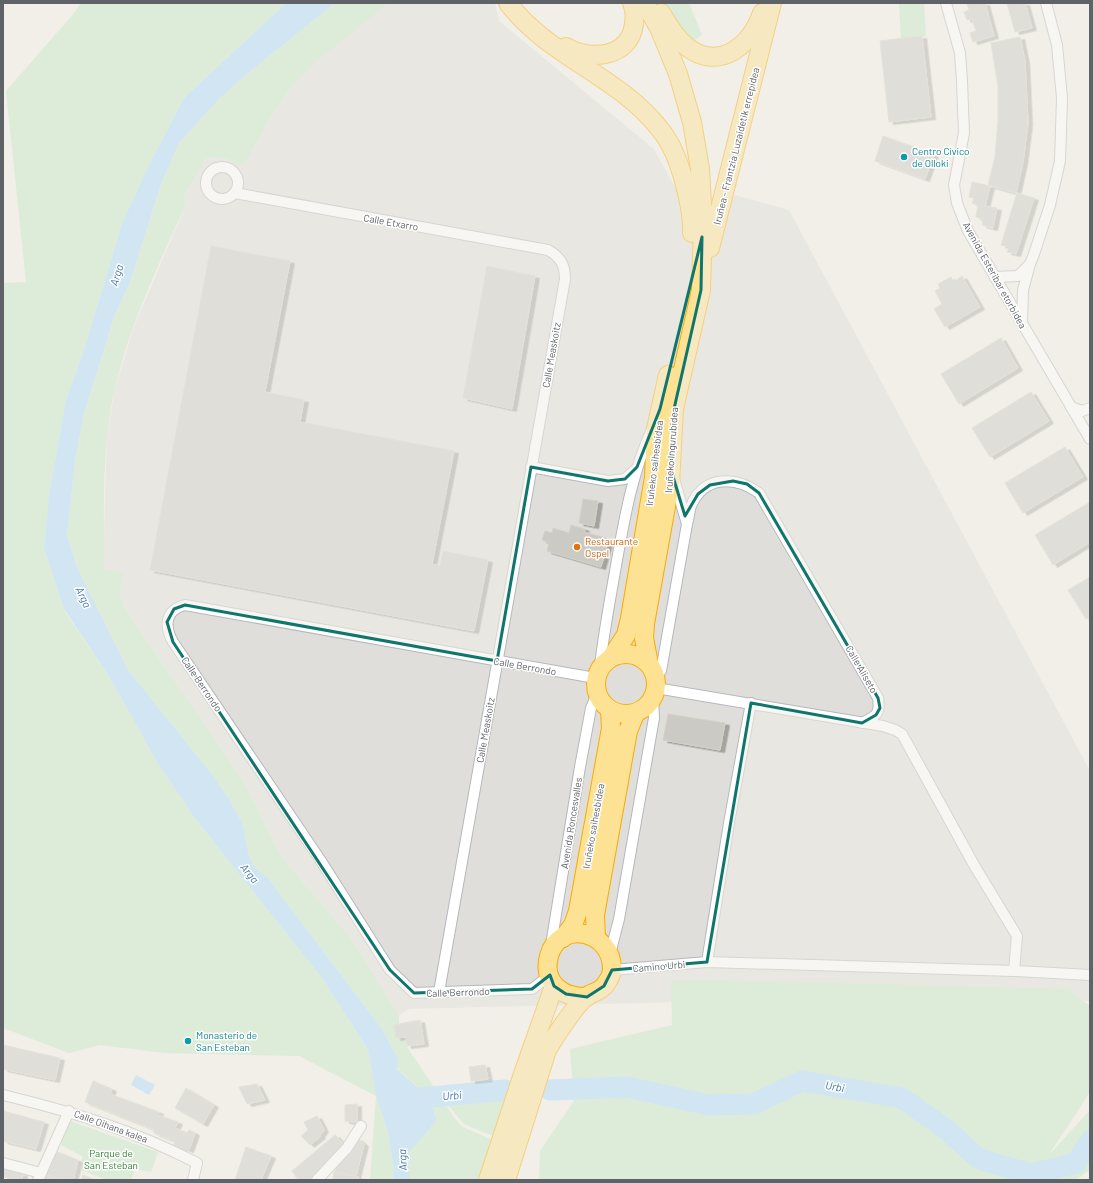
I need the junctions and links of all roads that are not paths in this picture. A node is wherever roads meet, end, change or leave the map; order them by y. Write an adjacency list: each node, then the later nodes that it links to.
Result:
1 (508, 3): 14 (highway)
2 (516, 3): 3 (highway)
3 (632, 3)
4 (645, 3): 14 (highway, Iruñeko Ingurubidea)
5 (655, 3): 6 (highway)
6 (766, 3)
7 (772, 3): 14 (highway, Iruñea - Frantzia Luzaidetik errepidea)
8 (946, 3): 13 (street, Avenida Esteribar etorbidea)
9 (1046, 3): 12 (street)
10 (235, 193): 11 (street, Calle Etxarro)
11 (548, 250): 20 (street, Calle Measkoitz)
12 (1030, 264): 13 (street); 15 (street)
13 (995, 277): 15 (street, Avenida Esteribar etorbidea)
14 (695, 289): 18 (highway, Iruñeko Ingurubidea); 22 (highway, Iruñeko Ingurubidea)
15 (1022, 322): 16 (street, Avenida Esteribar etorbidea)
16 (1071, 407): 17 (street); 19 (street, Avenida Esteribar etorbidea)
17 (1090, 408)
18 (660, 409): 21 (street, Avenida Roncesvalles); 25 (highway, Iruñeko saihesbidea)
19 (1089, 433)
20 (531, 467): 21 (street); 24 (street, Calle Measkoitz)
21 (637, 467): 25 (street, Avenida Roncesvalles)
22 (671, 470): 23 (street); 26 (highway, Iruñeko Ingurubidea)
23 (687, 524): 26 (street); 30 (street, Calle Aliseto)
24 (497, 661): 25 (street, Calle Berrondo); 39 (street, Calle Measkoitz); 39 (street, Calle Berrondo)
25 (601, 673): 26 (highway); 28 (highway); 33 (street, Avenida Roncesvalles)
26 (653, 681): 27 (street); 29 (highway); 34 (street)
27 (751, 703): 30 (street); 35 (street)
28 (610, 710): 29 (highway); 31 (highway, Iruñeko saihesbidea)
29 (635, 714): 32 (highway, Iruñeko saihesbidea)
30 (862, 723): 36 (street)
31 (563, 938): 32 (highway); 33 (highway)
32 (596, 938): 34 (highway)
33 (550, 953): 38 (highway)
34 (611, 962): 35 (street, Camino Urbi); 40 (highway)
35 (707, 962): 36 (street, Camino Urbi)
36 (1014, 971): 37 (street, Camino Urbi)
37 (1090, 975)
38 (552, 981): 39 (street, Calle Berrondo); 40 (highway); 48 (highway)
39 (439, 992)
40 (587, 997): 49 (highway)
41 (3, 1094): 42 (street, Calle Oihana kalea)
42 (69, 1111): 45 (street); 46 (street, Calle Oihana kalea)
43 (361, 1126): 47 (street)
44 (3, 1163): 45 (street)
45 (39, 1176)
46 (193, 1180)
47 (317, 1180)
48 (488, 1180)
49 (506, 1180)

